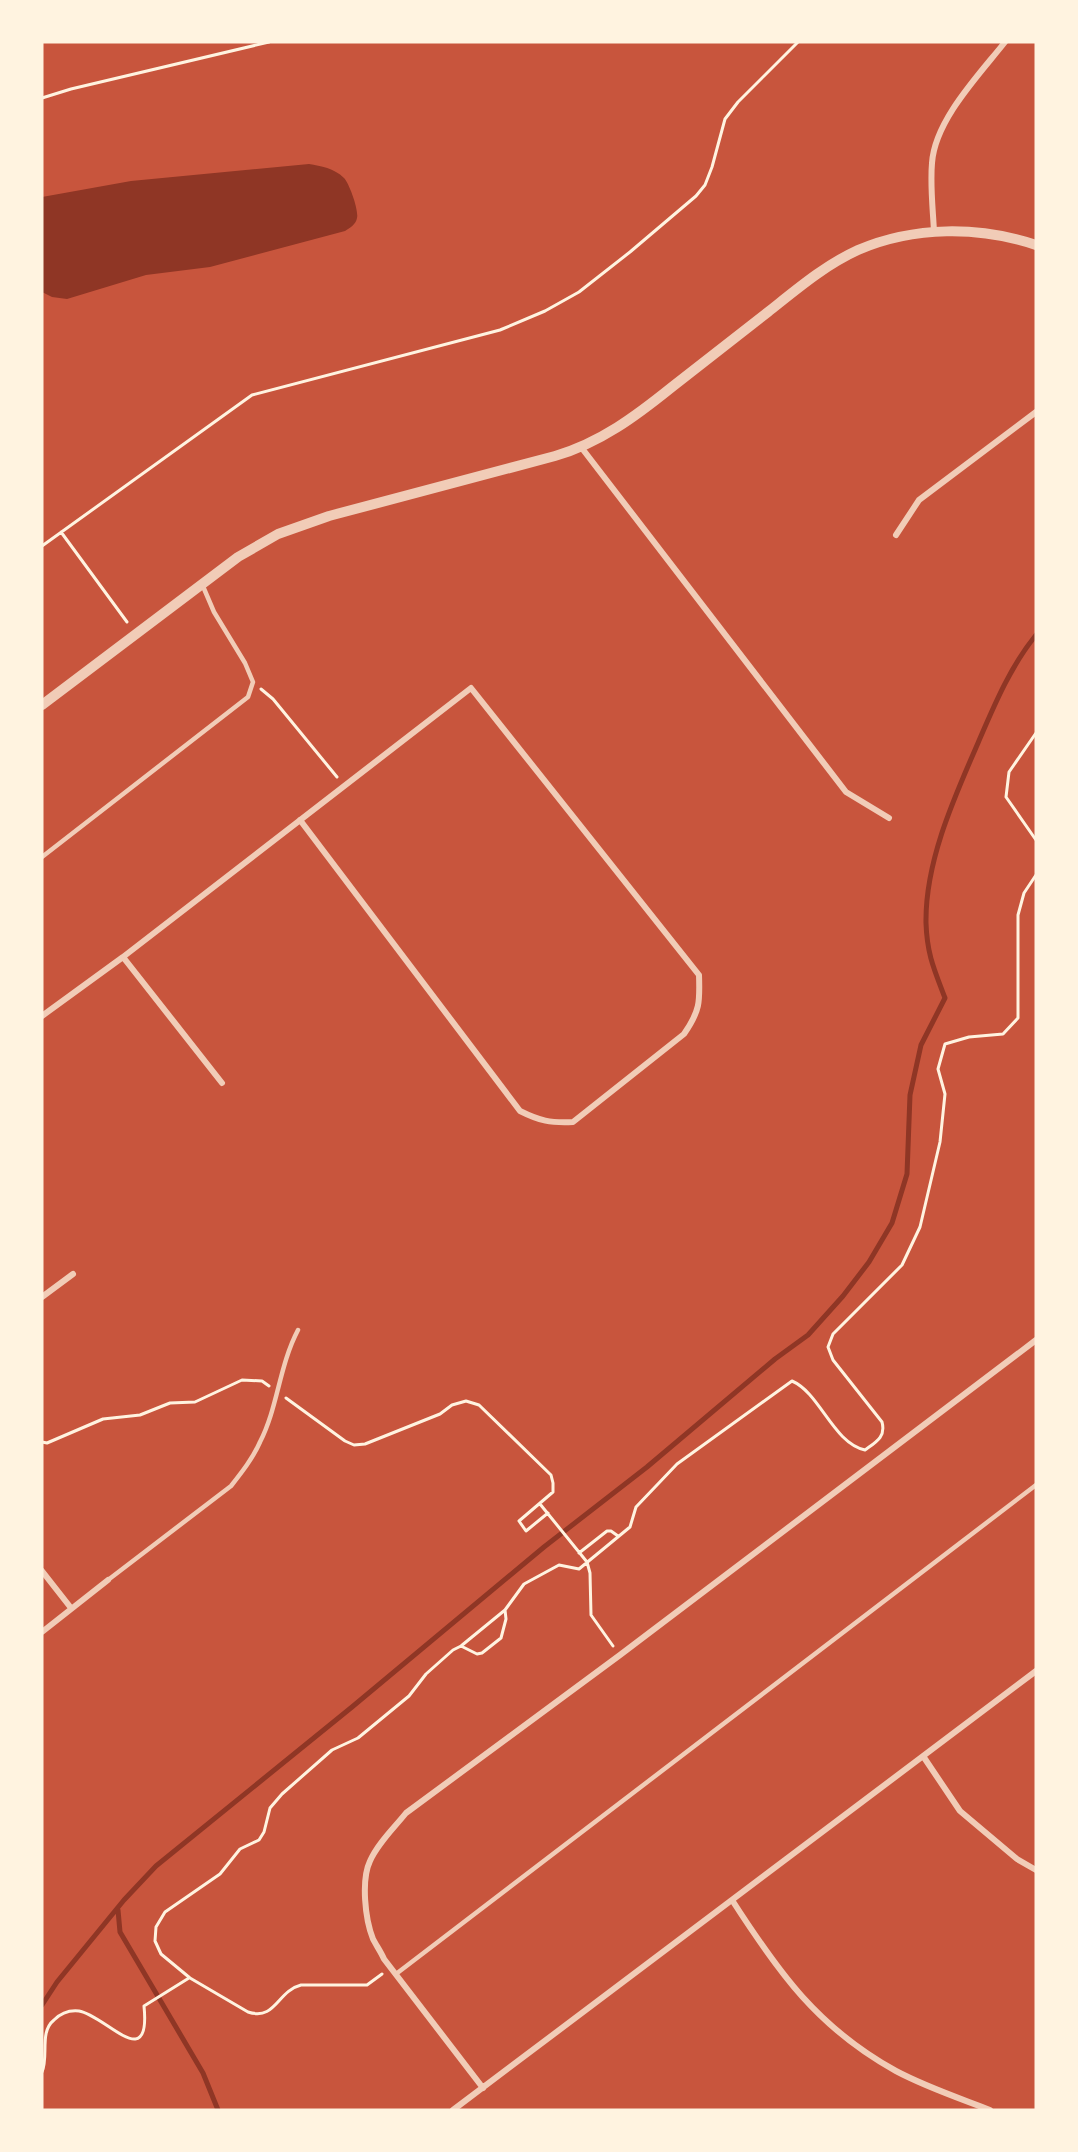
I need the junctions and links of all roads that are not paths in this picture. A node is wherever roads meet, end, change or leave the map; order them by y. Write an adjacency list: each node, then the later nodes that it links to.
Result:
1 (1005, 42): 2 (street)
2 (934, 232): 3 (street); 5 (street)
3 (1036, 245)
4 (1036, 412): 6 (street)
5 (581, 447): 7 (street); 9 (street)
6 (896, 535)
7 (202, 583): 8 (street); 11 (lane)
8 (42, 705)
9 (889, 818)
10 (300, 820): 10 (street); 12 (street)
11 (42, 857)
12 (123, 957): 13 (street); 14 (street)
13 (42, 1016)
14 (222, 1083)
15 (73, 1274): 16 (street)
16 (42, 1297)
17 (298, 1330): 21 (lane)
18 (1036, 1340): 28 (street)
19 (1036, 1485): 28 (lane)
20 (42, 1571): 22 (street)
21 (108, 1580): 22 (street)
22 (71, 1608): 23 (street)
23 (42, 1632)
24 (1036, 1671): 25 (street)
25 (923, 1756): 26 (street); 27 (street)
26 (1036, 1869)
27 (732, 1900): 29 (street); 31 (street)
28 (396, 1974): 29 (street)
29 (483, 2088): 30 (street)
30 (453, 2110)
31 (990, 2110)

